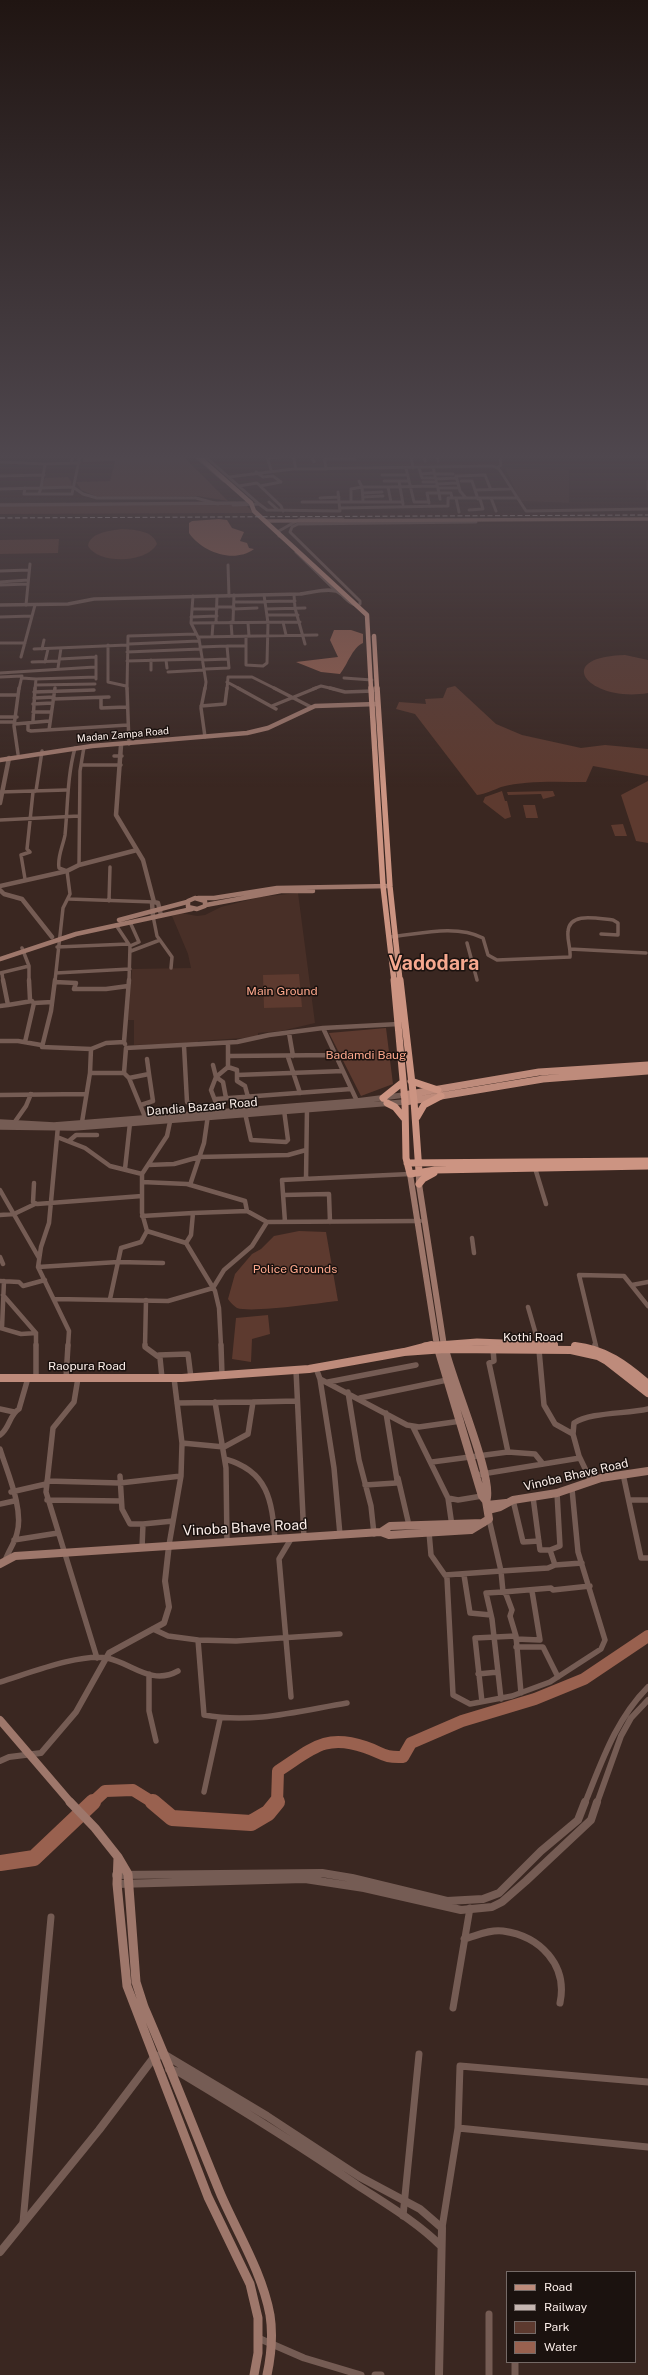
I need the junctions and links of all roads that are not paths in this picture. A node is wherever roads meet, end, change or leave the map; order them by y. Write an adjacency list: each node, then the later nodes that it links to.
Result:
1 (30, 567): 6 (street)
2 (228, 567): 16 (street)
3 (311, 567): 11 (street)
4 (317, 567): 21 (highway)
5 (327, 567): 21 (street)
6 (29, 570): 7 (street); 9 (street)
7 (0, 571)
8 (0, 582): 9 (street)
9 (28, 582): 10 (street); 23 (street)
10 (0, 585)
11 (335, 590): 12 (street); 21 (street)
12 (294, 594): 13 (street); 17 (street)
13 (264, 595): 16 (street); 19 (street)
14 (193, 596): 15 (street); 20 (street); 30 (street)
15 (217, 596): 16 (street); 24 (street)
16 (231, 596): 18 (street)
17 (295, 601): 19 (street); 27 (street)
18 (234, 602): 19 (street); 25 (street)
19 (265, 602): 29 (street)
20 (35, 604): 23 (street); 32 (street)
21 (358, 604): 89 (highway); 107 (highway)
22 (0, 605): 23 (street)
23 (26, 605)
24 (217, 608): 25 (street); 30 (street); 33 (street)
25 (234, 608): 26 (street); 37 (street)
26 (257, 608)
27 (295, 608): 28 (street); 29 (street); 31 (street)
28 (305, 608)
29 (266, 609): 34 (street)
30 (192, 610): 36 (street)
31 (298, 615): 34 (street); 39 (street)
32 (32, 616): 35 (street); 55 (street)
33 (216, 616): 36 (street); 41 (street)
34 (267, 616): 43 (street)
35 (0, 617)
36 (191, 617): 40 (street)
37 (232, 622): 41 (street); 42 (street); 48 (street)
38 (283, 622): 39 (street); 43 (street); 45 (street)
39 (300, 622): 46 (street)
40 (190, 623): 41 (street); 44 (street)
41 (215, 623): 51 (street)
42 (248, 623): 43 (street); 49 (street)
43 (268, 623): 50 (street)
44 (197, 635): 51 (street); 53 (street); 57 (street)
45 (286, 635): 46 (street); 50 (street)
46 (303, 635): 47 (street); 56 (street)
47 (317, 635)
48 (232, 636): 49 (street); 51 (street)
49 (247, 636): 50 (street); 60 (street)
50 (266, 636): 60 (street)
51 (212, 637)
52 (44, 640): 64 (street)
53 (199, 641): 57 (street); 62 (street)
54 (0, 643): 55 (street)
55 (24, 643): 67 (street)
56 (304, 644)
57 (128, 645): 58 (street); 66 (street)
58 (108, 646): 61 (street); 94 (street)
59 (227, 646): 60 (street); 62 (street); 68 (street)
60 (246, 646)
61 (62, 648): 65 (street); 69 (street)
62 (200, 648): 66 (street); 72 (street)
63 (34, 649): 64 (street)
64 (42, 649): 65 (street)
65 (48, 649): 75 (street)
66 (127, 652): 73 (street)
67 (21, 656)
68 (228, 659): 72 (street); 78 (street)
69 (59, 660): 75 (street); 76 (street); 77 (street)
70 (151, 660): 71 (street); 73 (street); 79 (street)
71 (166, 660): 72 (street); 80 (street)
72 (202, 660): 80 (street)
73 (127, 661): 94 (street)
74 (32, 662): 75 (street)
75 (45, 662)
76 (95, 667): 77 (street); 84 (street)
77 (58, 668): 81 (street)
78 (229, 668): 80 (street); 82 (street)
79 (151, 670)
80 (205, 670): 110 (street)
81 (0, 672)
82 (233, 676): 90 (street); 102 (street)
83 (0, 677): 85 (street)
84 (96, 677): 88 (street); 91 (street)
85 (22, 678): 87 (street); 100 (street)
86 (344, 678): 89 (street)
87 (36, 679): 88 (street); 92 (street)
88 (57, 679): 93 (street)
89 (372, 680): 97 (highway)
90 (227, 682): 110 (street); 111 (street)
91 (95, 684): 93 (street); 96 (street)
92 (36, 685): 93 (street); 98 (street)
93 (56, 685): 95 (street)
94 (126, 686): 112 (street)
95 (55, 690): 96 (street); 98 (street); 104 (street)
96 (94, 690): 106 (street)
97 (373, 691): 102 (street); 107 (highway)
98 (34, 692): 103 (street)
99 (0, 695): 100 (street)
100 (18, 695): 117 (street)
101 (109, 697): 105 (street)
102 (291, 697): 111 (street); 113 (street)
103 (34, 698): 104 (street); 109 (street)
104 (54, 698): 106 (street); 108 (street)
105 (101, 698): 106 (street); 112 (street)
106 (93, 699)
107 (376, 702): 113 (main road, Madan Zampa Road); 153 (highway); 154 (highway)
108 (52, 703): 109 (street); 116 (street)
109 (33, 704): 115 (street)
110 (201, 706): 126 (street)
111 (272, 706): 114 (street)
112 (126, 707): 124 (street)
113 (309, 707): 126 (main road, Madan Zampa Road)
114 (276, 708)
115 (32, 712): 116 (street); 119 (street)
116 (51, 712): 120 (street)
117 (17, 716): 118 (street); 122 (street)
118 (0, 717)
119 (33, 721): 120 (street); 122 (street)
120 (49, 721): 125 (street)
121 (0, 722): 122 (street)
122 (14, 723): 132 (street)
123 (28, 725): 125 (street)
124 (128, 725): 125 (street); 127 (street)
125 (49, 730)
126 (205, 738): 127 (main road, Madan Zampa Road)
127 (129, 744): 128 (main road, Madan Zampa Road)
128 (121, 745): 129 (main road, Madan Zampa Road); 134 (street)
129 (84, 747): 130 (main road, Madan Zampa Road); 137 (street)
130 (74, 748): 131 (main road, Madan Zampa Road); 139 (street)
131 (42, 751): 132 (main road, Madan Zampa Road); 140 (street)
132 (18, 754): 135 (main road, Madan Zampa Road)
133 (114, 756): 134 (street)
134 (122, 756): 138 (street)
135 (9, 758): 136 (main road, Madan Zampa Road); 141 (street)
136 (0, 760)
137 (81, 765): 138 (street); 143 (street)
138 (121, 765): 147 (street)
139 (66, 790): 140 (street); 145 (street)
140 (36, 791): 141 (street); 144 (street)
141 (2, 792): 142 (street)
142 (0, 803)
143 (79, 816): 145 (street); 148 (street)
144 (30, 818): 145 (street); 146 (street); 151 (street)
145 (64, 818): 150 (street)
146 (0, 820)
147 (137, 850): 148 (street); 159 (street)
148 (78, 865): 150 (street)
149 (110, 867): 158 (street)
150 (67, 871): 151 (street); 157 (street)
151 (24, 880): 152 (street)
152 (0, 886)
153 (383, 888): 154 (main road); 156 (main road); 161 (main road); 171 (highway)
154 (390, 888): 168 (highway)
155 (0, 890): 169 (street)
156 (198, 898): 160 (main road); 161 (main road)
157 (70, 899): 158 (street); 170 (street)
158 (109, 901): 159 (street)
159 (154, 902): 163 (street); 164 (street)
160 (187, 902): 162 (main road); 163 (main road)
161 (206, 905): 162 (main road)
162 (192, 909): 163 (main road)
163 (160, 913): 164 (main road)
164 (153, 914): 165 (main road); 170 (main road); 172 (street)
165 (130, 922): 166 (main road); 174 (street)
166 (116, 924): 170 (main road); 174 (street)
167 (601, 934): 176 (street)
168 (397, 936): 171 (street); 176 (street); 195 (highway)
169 (52, 937): 170 (main road); 177 (main road)
170 (58, 937): 175 (street); 177 (main road)
171 (390, 937): 194 (highway)
172 (160, 940): 178 (street); 183 (street)
173 (468, 943): 187 (street)
174 (129, 945): 175 (street); 178 (street)
175 (58, 947): 186 (street)
176 (570, 949): 179 (street)
177 (22, 950): 180 (main road); 181 (main road); 182 (street)
178 (131, 951): 184 (street)
179 (646, 952)
180 (0, 956)
181 (0, 959)
182 (29, 966): 185 (street); 190 (street)
183 (171, 968)
184 (130, 969): 186 (street); 189 (street)
185 (1, 973): 192 (street)
186 (56, 973): 188 (street)
187 (477, 980)
188 (55, 982): 189 (street); 191 (street)
189 (128, 986): 200 (street)
190 (33, 1002): 191 (street); 192 (street); 199 (street)
191 (52, 1002): 202 (street)
192 (8, 1005): 193 (street)
193 (0, 1006)
194 (398, 1024): 195 (street); 196 (street); 223 (highway)
195 (406, 1024): 222 (highway)
196 (323, 1028): 197 (street); 206 (street)
197 (289, 1033): 201 (street); 208 (street)
198 (0, 1041): 199 (street)
199 (25, 1042): 202 (street)
200 (124, 1042): 204 (street); 205 (street)
201 (228, 1043): 203 (street); 207 (street)
202 (41, 1045): 205 (street)
203 (184, 1046): 204 (street); 241 (street)
204 (126, 1048): 217 (street)
205 (91, 1049): 216 (street)
206 (335, 1055): 208 (street); 213 (street)
207 (229, 1056): 208 (street); 212 (street)
208 (291, 1056): 215 (street)
209 (147, 1060): 218 (street)
210 (214, 1065): 220 (street)
211 (648, 1065): 226 (main road)
212 (228, 1067): 219 (street); 220 (street)
213 (342, 1071): 215 (street); 224 (street)
214 (648, 1071): 226 (main road)
215 (293, 1072): 219 (street); 225 (street)
216 (90, 1073): 217 (street); 228 (street)
217 (124, 1073): 221 (street)
218 (149, 1074): 221 (street); 237 (street)
219 (238, 1075): 230 (street)
220 (216, 1077): 231 (street); 234 (street)
221 (129, 1078): 237 (street)
222 (411, 1081): 226 (highway); 233 (highway)
223 (403, 1082): 232 (highway); 235 (highway)
224 (351, 1089): 225 (street); 236 (street)
225 (300, 1093): 230 (street)
226 (439, 1093): 233 (main road); 246 (highway)
227 (31, 1094): 228 (street); 229 (street); 248 (street)
228 (86, 1094): 247 (street)
229 (0, 1095)
230 (248, 1097): 231 (street)
231 (226, 1098): 234 (street)
232 (405, 1098): 233 (main road); 235 (street, Dandia Bazaar Road); 245 (highway)
233 (414, 1098): 246 (highway)
234 (216, 1099): 240 (street)
235 (385, 1100): 236 (street, Dandia Bazaar Road); 245 (highway)
236 (357, 1103): 238 (street, Dandia Bazaar Road); 239 (street, Dandia Bazaar Road)
237 (140, 1105): 243 (street)
238 (284, 1108): 239 (street, Dandia Bazaar Road); 240 (street, Dandia Bazaar Road); 242 (street, Dandia Bazaar Road); 242 (street)
239 (307, 1108): 255 (street)
240 (219, 1111): 241 (street, Dandia Bazaar Road)
241 (207, 1113): 242 (street, Dandia Bazaar Road); 244 (street, Dandia Bazaar Road); 256 (street)
242 (245, 1113)
243 (146, 1117): 244 (street, Dandia Bazaar Road); 247 (street, Dandia Bazaar Road)
244 (172, 1117): 249 (street, Dandia Bazaar Road); 260 (street)
245 (404, 1118): 259 (highway)
246 (416, 1120): 258 (highway)
247 (82, 1122): 251 (street, Dandia Bazaar Road)
248 (14, 1123): 250 (street, Dandia Bazaar Road); 251 (street, Dandia Bazaar Road)
249 (130, 1123): 251 (street, Dandia Bazaar Road); 263 (street)
250 (0, 1125): 251 (street, Dandia Bazaar Road)
251 (58, 1127): 253 (street)
252 (97, 1135): 254 (street)
253 (57, 1137): 254 (street); 277 (street)
254 (69, 1141): 263 (street)
255 (306, 1150): 256 (street); 268 (street)
256 (199, 1157): 260 (street); 272 (street)
257 (648, 1161): 258 (highway)
258 (418, 1162): 259 (highway); 265 (highway)
259 (407, 1163): 267 (highway)
260 (148, 1165): 266 (street)
261 (648, 1166): 262 (highway)
262 (535, 1168): 264 (highway); 279 (street)
263 (125, 1169): 266 (street)
264 (446, 1170): 265 (highway); 271 (highway)
265 (420, 1172): 267 (highway); 271 (main road)
266 (142, 1174): 269 (street)
267 (410, 1174): 268 (street); 285 (main road)
268 (306, 1179): 274 (street)
269 (142, 1182): 272 (street); 276 (street)
270 (34, 1183): 278 (street)
271 (419, 1184): 285 (main road)
272 (190, 1185): 280 (street)
273 (0, 1190): 275 (street)
274 (283, 1195): 287 (street); 288 (street)
275 (2, 1196): 282 (street)
276 (142, 1196): 277 (street); 284 (street)
277 (51, 1202): 278 (street); 294 (street)
278 (35, 1204): 282 (street)
279 (546, 1204)
280 (247, 1211): 281 (street); 286 (street)
281 (193, 1213): 284 (street); 291 (street)
282 (14, 1214): 283 (street); 294 (street)
283 (0, 1215)
284 (142, 1216): 289 (street)
285 (422, 1221): 288 (street); 312 (main road)
286 (267, 1222): 287 (street); 303 (street)
287 (285, 1222): 288 (street)
288 (330, 1222)
289 (147, 1231): 291 (street); 295 (street)
290 (472, 1238): 292 (street)
291 (186, 1243): 303 (street)
292 (474, 1254)
293 (0, 1257): 297 (street)
294 (39, 1258): 298 (street)
295 (118, 1262): 296 (street); 298 (street); 306 (street)
296 (163, 1263)
297 (3, 1264)
298 (38, 1267): 299 (street)
299 (45, 1280): 300 (street); 305 (street)
300 (2, 1281): 304 (street)
301 (648, 1282): 302 (street)
302 (632, 1285): 308 (street); 315 (street)
303 (213, 1288): 307 (street); 320 (street)
304 (3, 1295): 310 (street); 311 (street)
305 (54, 1299): 306 (street); 323 (street)
306 (110, 1299): 307 (street)
307 (146, 1300): 316 (street)
308 (648, 1306)
309 (528, 1307): 313 (street)
310 (1, 1328): 311 (street)
311 (36, 1333): 322 (street)
312 (441, 1346): 313 (main road, Kothi Road); 314 (main road, Kothi Road); 318 (main road, Kothi Road); 329 (main road); 343 (main road)
313 (539, 1348): 314 (main road, Kothi Road); 315 (main road, Kothi Road); 345 (street)
314 (494, 1349): 350 (street)
315 (597, 1352): 331 (main road, Kothi Road); 333 (main road, Kothi Road)
316 (159, 1355): 325 (street); 327 (street)
317 (416, 1365): 330 (street)
318 (316, 1368): 319 (main road, Kothi Road); 328 (street)
319 (296, 1370): 320 (main road, Kothi Road); 335 (street)
320 (222, 1375): 327 (main road, Kothi Road)
321 (0, 1378): 322 (main road, Raopura Road)
322 (32, 1378): 323 (main road, Raopura Road); 341 (street)
323 (66, 1378): 324 (main road, Raopura Road)
324 (78, 1378): 325 (main road, Raopura Road); 364 (street)
325 (162, 1378): 326 (main road, Raopura Road)
326 (174, 1378): 327 (main road, Kothi Road); 338 (street)
327 (191, 1378)
328 (320, 1378): 330 (street); 390 (street)
329 (447, 1380): 334 (street); 343 (main road)
330 (328, 1382): 332 (street)
331 (648, 1384)
332 (348, 1392): 334 (street); 367 (street)
333 (648, 1393)
334 (360, 1398): 342 (street)
335 (297, 1401): 337 (street); 391 (street)
336 (215, 1402): 337 (street); 338 (street); 348 (street)
337 (254, 1402): 348 (street)
338 (177, 1403): 347 (street)
339 (0, 1409): 341 (street)
340 (648, 1409): 345 (street)
341 (14, 1412): 346 (street)
342 (386, 1413): 344 (street); 363 (street)
343 (463, 1421): 344 (street); 351 (main road); 352 (main road)
344 (413, 1427): 355 (street)
345 (573, 1434): 353 (street)
346 (0, 1435)
347 (182, 1443): 348 (street); 362 (street)
348 (224, 1447): 354 (street)
349 (0, 1449): 369 (street)
350 (508, 1452): 351 (street); 356 (street)
351 (479, 1457): 352 (street); 358 (main road)
352 (471, 1458): 355 (street); 360 (main road)
353 (580, 1458): 356 (street); 365 (street)
354 (225, 1459): 394 (street); 396 (street)
355 (432, 1462): 372 (street)
356 (543, 1464): 358 (street)
357 (648, 1472): 359 (main road, Vinoba Bhave Road)
358 (484, 1474): 360 (street); 379 (main road)
359 (623, 1474): 365 (main road, Vinoba Bhave Road); 374 (street)
360 (476, 1475): 379 (main road)
361 (120, 1476): 366 (street)
362 (181, 1476): 366 (street); 381 (street)
363 (398, 1476): 367 (street); 382 (street)
364 (46, 1482): 366 (street); 369 (street); 373 (street)
365 (591, 1482): 368 (main road, Vinoba Bhave Road)
366 (120, 1483): 377 (street)
367 (365, 1485): 389 (street)
368 (572, 1489): 370 (main road, Vinoba Bhave Road); 403 (street)
369 (11, 1492): 376 (street)
370 (556, 1493): 371 (main road, Vinoba Bhave Road); 399 (street)
371 (533, 1497): 378 (main road, Vinoba Bhave Road); 395 (street)
372 (448, 1498): 379 (street); 384 (street)
373 (47, 1500): 377 (street); 388 (street)
374 (629, 1500): 375 (street); 401 (street)
375 (648, 1500)
376 (14, 1501): 380 (street); 393 (street)
377 (121, 1501): 385 (street)
378 (510, 1501): 379 (main road, Vinoba Bhave Road); 395 (street)
379 (486, 1503): 383 (main road)
380 (0, 1504)
381 (173, 1521): 385 (street); 397 (street)
382 (408, 1521)
383 (486, 1521): 384 (main road); 386 (main road, Vinoba Bhave Road); 405 (street)
384 (451, 1522): 386 (street); 389 (main road)
385 (143, 1524): 398 (street)
386 (453, 1531): 387 (main road, Vinoba Bhave Road)
387 (430, 1532): 389 (main road, Vinoba Bhave Road); 406 (street)
388 (58, 1533): 393 (street); 400 (street)
389 (377, 1533): 390 (main road, Vinoba Bhave Road)
390 (340, 1536): 391 (main road, Vinoba Bhave Road)
391 (304, 1538): 392 (main road, Vinoba Bhave Road)
392 (291, 1539): 394 (main road, Vinoba Bhave Road); 416 (street)
393 (14, 1540): 402 (street)
394 (275, 1540): 396 (main road, Vinoba Bhave Road)
395 (539, 1541): 399 (street)
396 (226, 1544): 397 (main road, Vinoba Bhave Road)
397 (169, 1545): 398 (main road, Vinoba Bhave Road); 412 (street)
398 (142, 1548): 400 (main road, Vinoba Bhave Road)
399 (550, 1550): 404 (street)
400 (65, 1554): 402 (main road, Vinoba Bhave Road); 419 (street)
401 (648, 1558)
402 (3, 1562)
403 (582, 1563): 404 (street); 408 (street)
404 (555, 1565): 405 (street)
405 (501, 1571): 407 (street); 410 (street)
406 (445, 1575): 407 (street); 432 (street)
407 (464, 1575): 411 (street)
408 (590, 1586): 409 (street); 425 (street)
409 (532, 1591): 410 (street); 415 (street)
410 (503, 1592): 411 (street); 415 (street)
411 (491, 1615): 414 (street)
412 (153, 1629): 417 (street); 420 (street)
413 (340, 1634): 416 (street)
414 (493, 1636): 415 (street); 422 (street); 424 (street)
415 (516, 1637): 418 (street)
416 (284, 1638): 417 (street); 429 (street)
417 (198, 1640): 434 (street)
418 (516, 1647): 425 (street); 428 (street)
419 (97, 1658): 420 (street); 426 (street)
420 (106, 1658): 423 (street); 437 (street)
421 (178, 1671): 423 (street)
422 (498, 1672): 424 (street); 430 (street)
423 (149, 1674): 436 (street)
424 (478, 1674): 432 (street)
425 (558, 1677): 428 (street)
426 (0, 1682)
427 (648, 1687): 439 (street)
428 (521, 1693): 430 (street)
429 (292, 1697)
430 (501, 1698): 432 (street)
431 (648, 1700): 440 (street)
432 (482, 1702)
433 (347, 1703): 434 (street)
434 (220, 1719): 441 (street)
435 (0, 1720): 437 (main road)
436 (156, 1741)
437 (27, 1755): 438 (street); 444 (main road)
438 (0, 1761)
439 (599, 1770): 440 (street); 442 (street)
440 (608, 1775): 443 (street)
441 (204, 1792)
442 (581, 1816): 443 (street); 447 (street)
443 (589, 1821): 447 (street)
444 (118, 1857): 445 (main road); 446 (main road)
445 (128, 1878): 446 (street); 447 (street); 453 (main road)
446 (116, 1880): 453 (main road)
447 (470, 1906): 449 (street)
448 (51, 1917): 462 (street)
449 (464, 1940): 450 (street); 451 (street)
450 (560, 2003)
451 (453, 2008)
452 (419, 2054): 460 (street)
453 (160, 2055): 454 (main road); 455 (main road); 456 (street); 460 (street)
454 (160, 2068): 455 (street); 456 (street); 467 (main road)
455 (170, 2069): 461 (street); 468 (main road)
456 (146, 2071): 462 (street)
457 (648, 2082): 458 (street)
458 (458, 2128): 459 (street); 463 (street)
459 (648, 2147)
460 (406, 2203): 461 (street); 463 (street)
461 (403, 2216): 464 (street)
462 (23, 2224): 465 (street)
463 (442, 2228): 464 (street)
464 (441, 2246): 475 (street)
465 (0, 2252)
466 (489, 2314): 476 (street)
467 (258, 2338): 468 (street); 470 (main road)
468 (271, 2343): 471 (main road); 472 (street)
469 (515, 2363): 477 (street)
470 (254, 2375)
471 (267, 2375)
472 (361, 2375)
473 (375, 2375): 474 (street)
474 (381, 2375)
475 (439, 2375)
476 (489, 2375)
477 (515, 2375)

